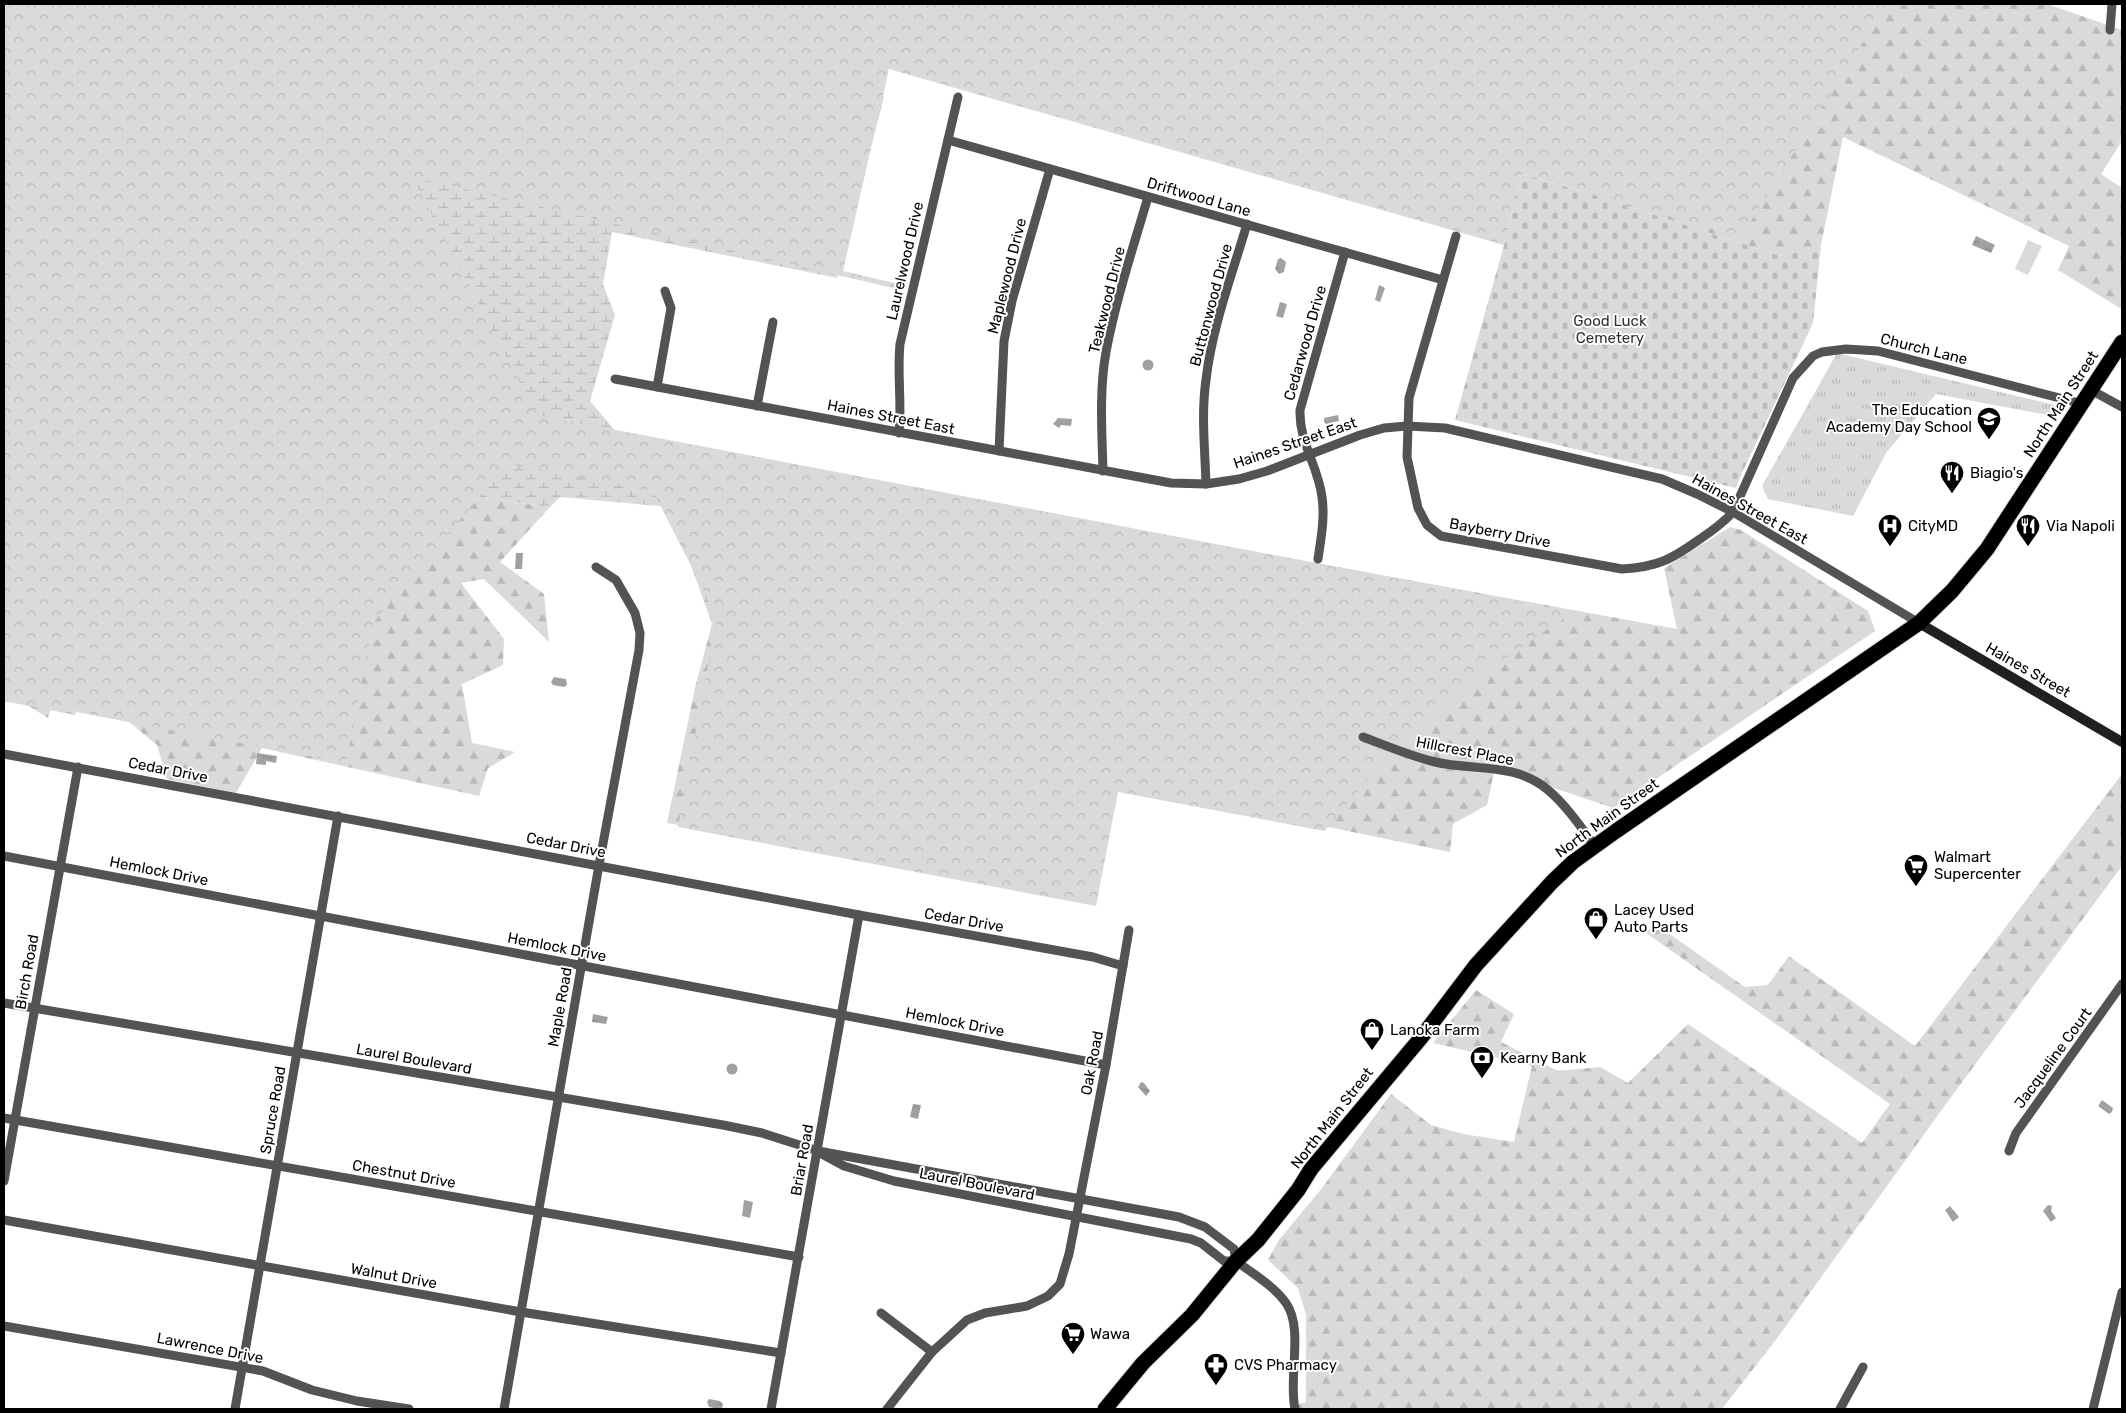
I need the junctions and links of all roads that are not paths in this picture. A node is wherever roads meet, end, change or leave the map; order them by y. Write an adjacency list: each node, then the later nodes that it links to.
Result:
1 (2112, 4): 2 (street)
2 (2110, 30)
3 (958, 97): 4 (street, Laurelwood Drive)
4 (948, 140): 5 (street, Driftwood Lane); 21 (street, Laurelwood Drive)
5 (1050, 169): 6 (street, Driftwood Lane); 22 (street, Maplewood Drive)
6 (1148, 196): 7 (street, Driftwood Lane); 24 (street, Teakwood Drive)
7 (1247, 224): 9 (street, Driftwood Lane); 25 (street, Buttonwood Drive)
8 (1456, 236): 10 (street, Bayberry Drive)
9 (1345, 252): 10 (street, Driftwood Lane); 23 (street, Cedarwood Drive)
10 (1443, 280): 20 (street, Bayberry Drive)
11 (665, 291): 15 (street)
12 (773, 322): 18 (street)
13 (2122, 342): 16 (highway, North Main Street)
14 (616, 379): 15 (street, Haines Street East)
15 (657, 387): 18 (street, Haines Street East)
16 (2091, 390): 17 (highway, North Main Street); 19 (street)
17 (2083, 404): 26 (street, Church Lane); 29 (highway, North Main Street)
18 (757, 406): 21 (street, Haines Street East)
19 (2122, 407)
20 (1407, 426): 23 (street, Haines Street East); 26 (street, Haines Street East); 26 (street, Bayberry Drive)
21 (898, 433): 22 (street, Haines Street East)
22 (999, 451): 24 (street, Haines Street East)
23 (1309, 455): 25 (street, Haines Street East); 27 (street, Cedarwood Drive)
24 (1103, 471): 25 (street, Haines Street East)
25 (1206, 484)
26 (1733, 512): 29 (street, Haines Street East)
27 (1318, 559)
28 (596, 567): 37 (street, Maple Road)
29 (1919, 622): 31 (street, Haines Street); 35 (highway, North Main Street)
30 (1363, 737): 35 (street, Hillcrest Place)
31 (2122, 742)
32 (4, 754): 33 (street, Cedar Drive)
33 (78, 767): 34 (street, Cedar Drive); 38 (street, Birch Road)
34 (338, 816): 37 (street, Cedar Drive); 40 (street, Spruce Road)
35 (1595, 846): 64 (highway, North Main Street)
36 (4, 856): 38 (street, Hemlock Drive)
37 (599, 865): 39 (street, Cedar Drive); 42 (street, Maple Road)
38 (60, 866): 40 (street, Hemlock Drive); 46 (street, Birch Road)
39 (859, 915): 43 (street, Cedar Drive); 47 (street, Briar Road)
40 (320, 916): 42 (street, Hemlock Drive); 48 (street, Spruce Road)
41 (1129, 930): 43 (street, Oak Road)
42 (581, 966): 47 (street, Hemlock Drive); 50 (street, Maple Road)
43 (1123, 966): 49 (street, Oak Road)
44 (2122, 984): 53 (street, Jacqueline Court)
45 (4, 1003): 46 (street, Laurel Boulevard)
46 (35, 1008): 48 (street, Laurel Boulevard); 52 (street, Birch Road)
47 (842, 1014): 49 (street, Hemlock Drive); 54 (street, Briar Road)
48 (297, 1052): 50 (street, Laurel Boulevard); 55 (street, Spruce Road)
49 (1106, 1065): 57 (street, Oak Road)
50 (559, 1098): 54 (street, Laurel Boulevard); 58 (street, Maple Road)
51 (4, 1118): 52 (street, Chestnut Drive)
52 (15, 1120): 55 (street, Chestnut Drive); 56 (street, Birch Road)
53 (2009, 1150)
54 (818, 1151): 57 (street, Laurel Boulevard); 60 (street, Laurel Boulevard); 63 (street, Briar Road)
55 (277, 1166): 58 (street, Chestnut Drive); 65 (street, Spruce Road)
56 (4, 1181)
57 (1079, 1200): 59 (street, Laurel Boulevard); 60 (street, Oak Road)
58 (538, 1212): 63 (street, Chestnut Drive); 67 (street, Maple Road)
59 (1139, 1212): 62 (street); 64 (street, Laurel Boulevard)
60 (1076, 1217): 62 (street, Laurel Boulevard); 70 (street, Oak Road)
61 (4, 1220): 65 (street, Walnut Drive)
62 (1136, 1228): 64 (street, Laurel Boulevard)
63 (799, 1257): 71 (street, Briar Road)
64 (1236, 1261): 79 (highway, North Main Street); 80 (street, Laurel Boulevard)
65 (259, 1267): 67 (street, Walnut Drive); 72 (street, Spruce Road)
66 (2122, 1292): 82 (street)
67 (521, 1312): 71 (street, Walnut Drive); 76 (street, Maple Road)
68 (881, 1313): 70 (street)
69 (4, 1326): 72 (street, Lawrence Drive)
70 (932, 1352): 78 (street, Oak Road)
71 (781, 1353): 77 (street, Briar Road)
72 (242, 1367): 74 (street, Spruce Road); 75 (street, Lawrence Drive)
73 (1863, 1367): 81 (street)
74 (235, 1409)
75 (409, 1409)
76 (504, 1409)
77 (771, 1409)
78 (887, 1409)
79 (1105, 1409)
80 (1294, 1409)
81 (1840, 1409)
82 (2093, 1409)

